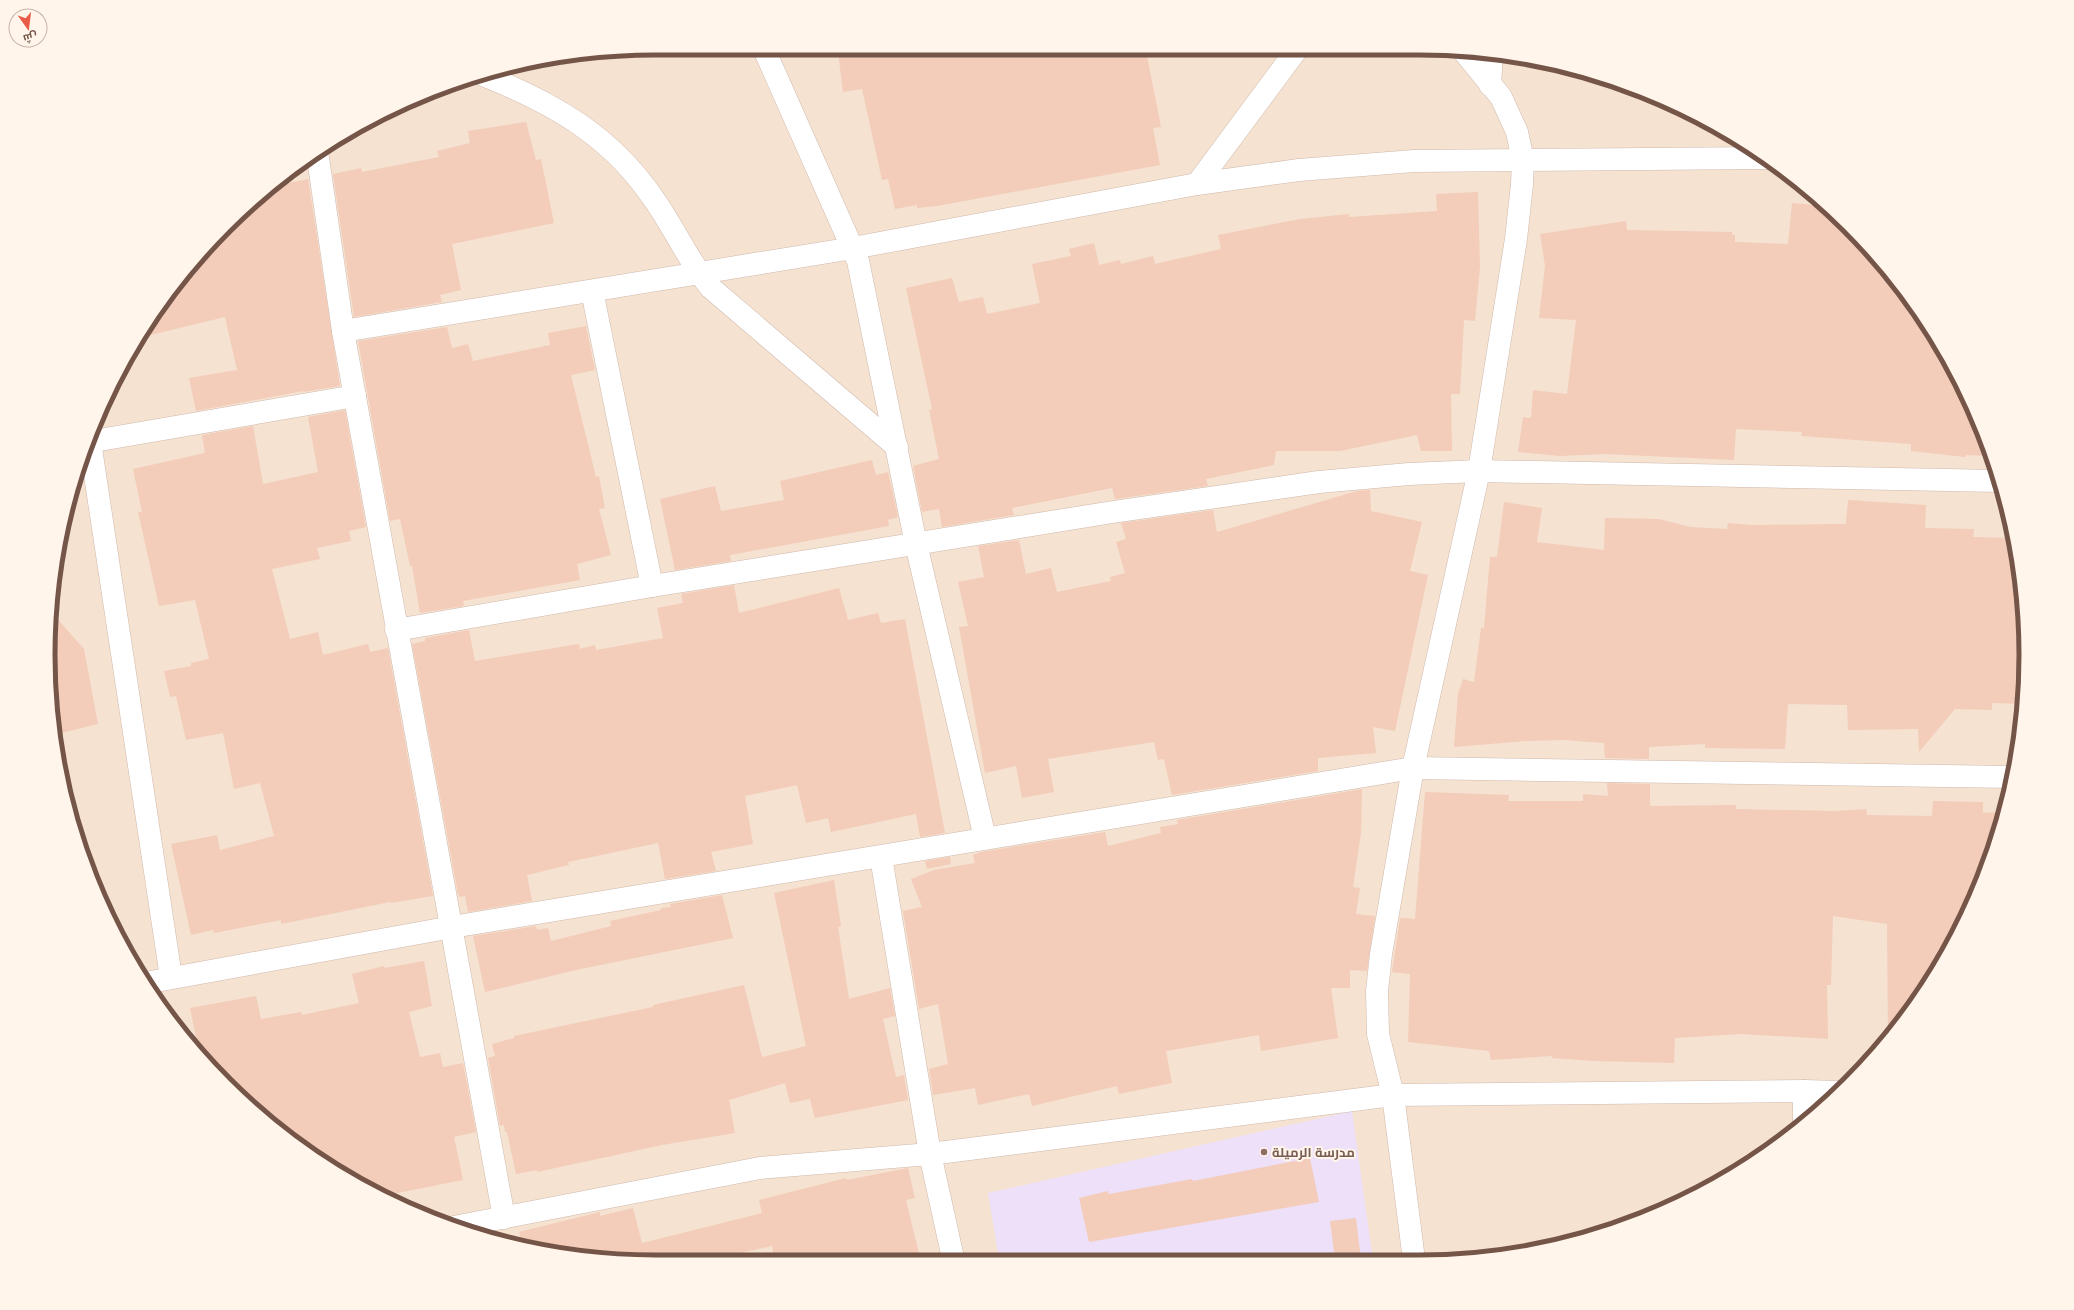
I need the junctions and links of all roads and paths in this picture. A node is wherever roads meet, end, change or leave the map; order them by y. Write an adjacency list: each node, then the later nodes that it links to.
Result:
1 (767, 55): 11 (street)
2 (1293, 55): 10 (street)
3 (1468, 57): 6 (street)
4 (1492, 59): 6 (street)
5 (490, 78): 12 (street)
6 (1490, 85): 9 (street)
7 (1755, 158): 9 (street)
8 (317, 159): 14 (street)
9 (1523, 160): 10 (street); 19 (street)
10 (1197, 184): 11 (street)
11 (853, 248): 12 (street); 17 (street)
12 (699, 274): 13 (street); 17 (street)
13 (592, 291): 14 (street); 22 (street)
14 (343, 331): 15 (street)
15 (356, 396): 16 (street); 23 (street)
16 (95, 441)
17 (897, 447): 21 (street)
18 (91, 452): 29 (street)
19 (1479, 471): 20 (street); 21 (street); 24 (street)
20 (1993, 481)
21 (916, 544): 22 (street); 26 (street)
22 (652, 586): 23 (street)
23 (396, 630): 28 (street)
24 (1413, 768): 25 (street); 26 (street); 33 (street)
25 (2006, 777)
26 (986, 838): 27 (street)
27 (881, 857): 28 (street); 35 (street)
28 (452, 927): 29 (street); 36 (street)
29 (171, 977): 30 (street)
30 (152, 981)
31 (1804, 1091): 32 (street); 33 (street); 34 (street)
32 (1830, 1092)
33 (1392, 1095): 35 (street); 39 (street)
34 (1804, 1115)
35 (930, 1154): 36 (street); 38 (street)
36 (504, 1218): 37 (street)
37 (467, 1225)
38 (952, 1255)
39 (1413, 1255)

